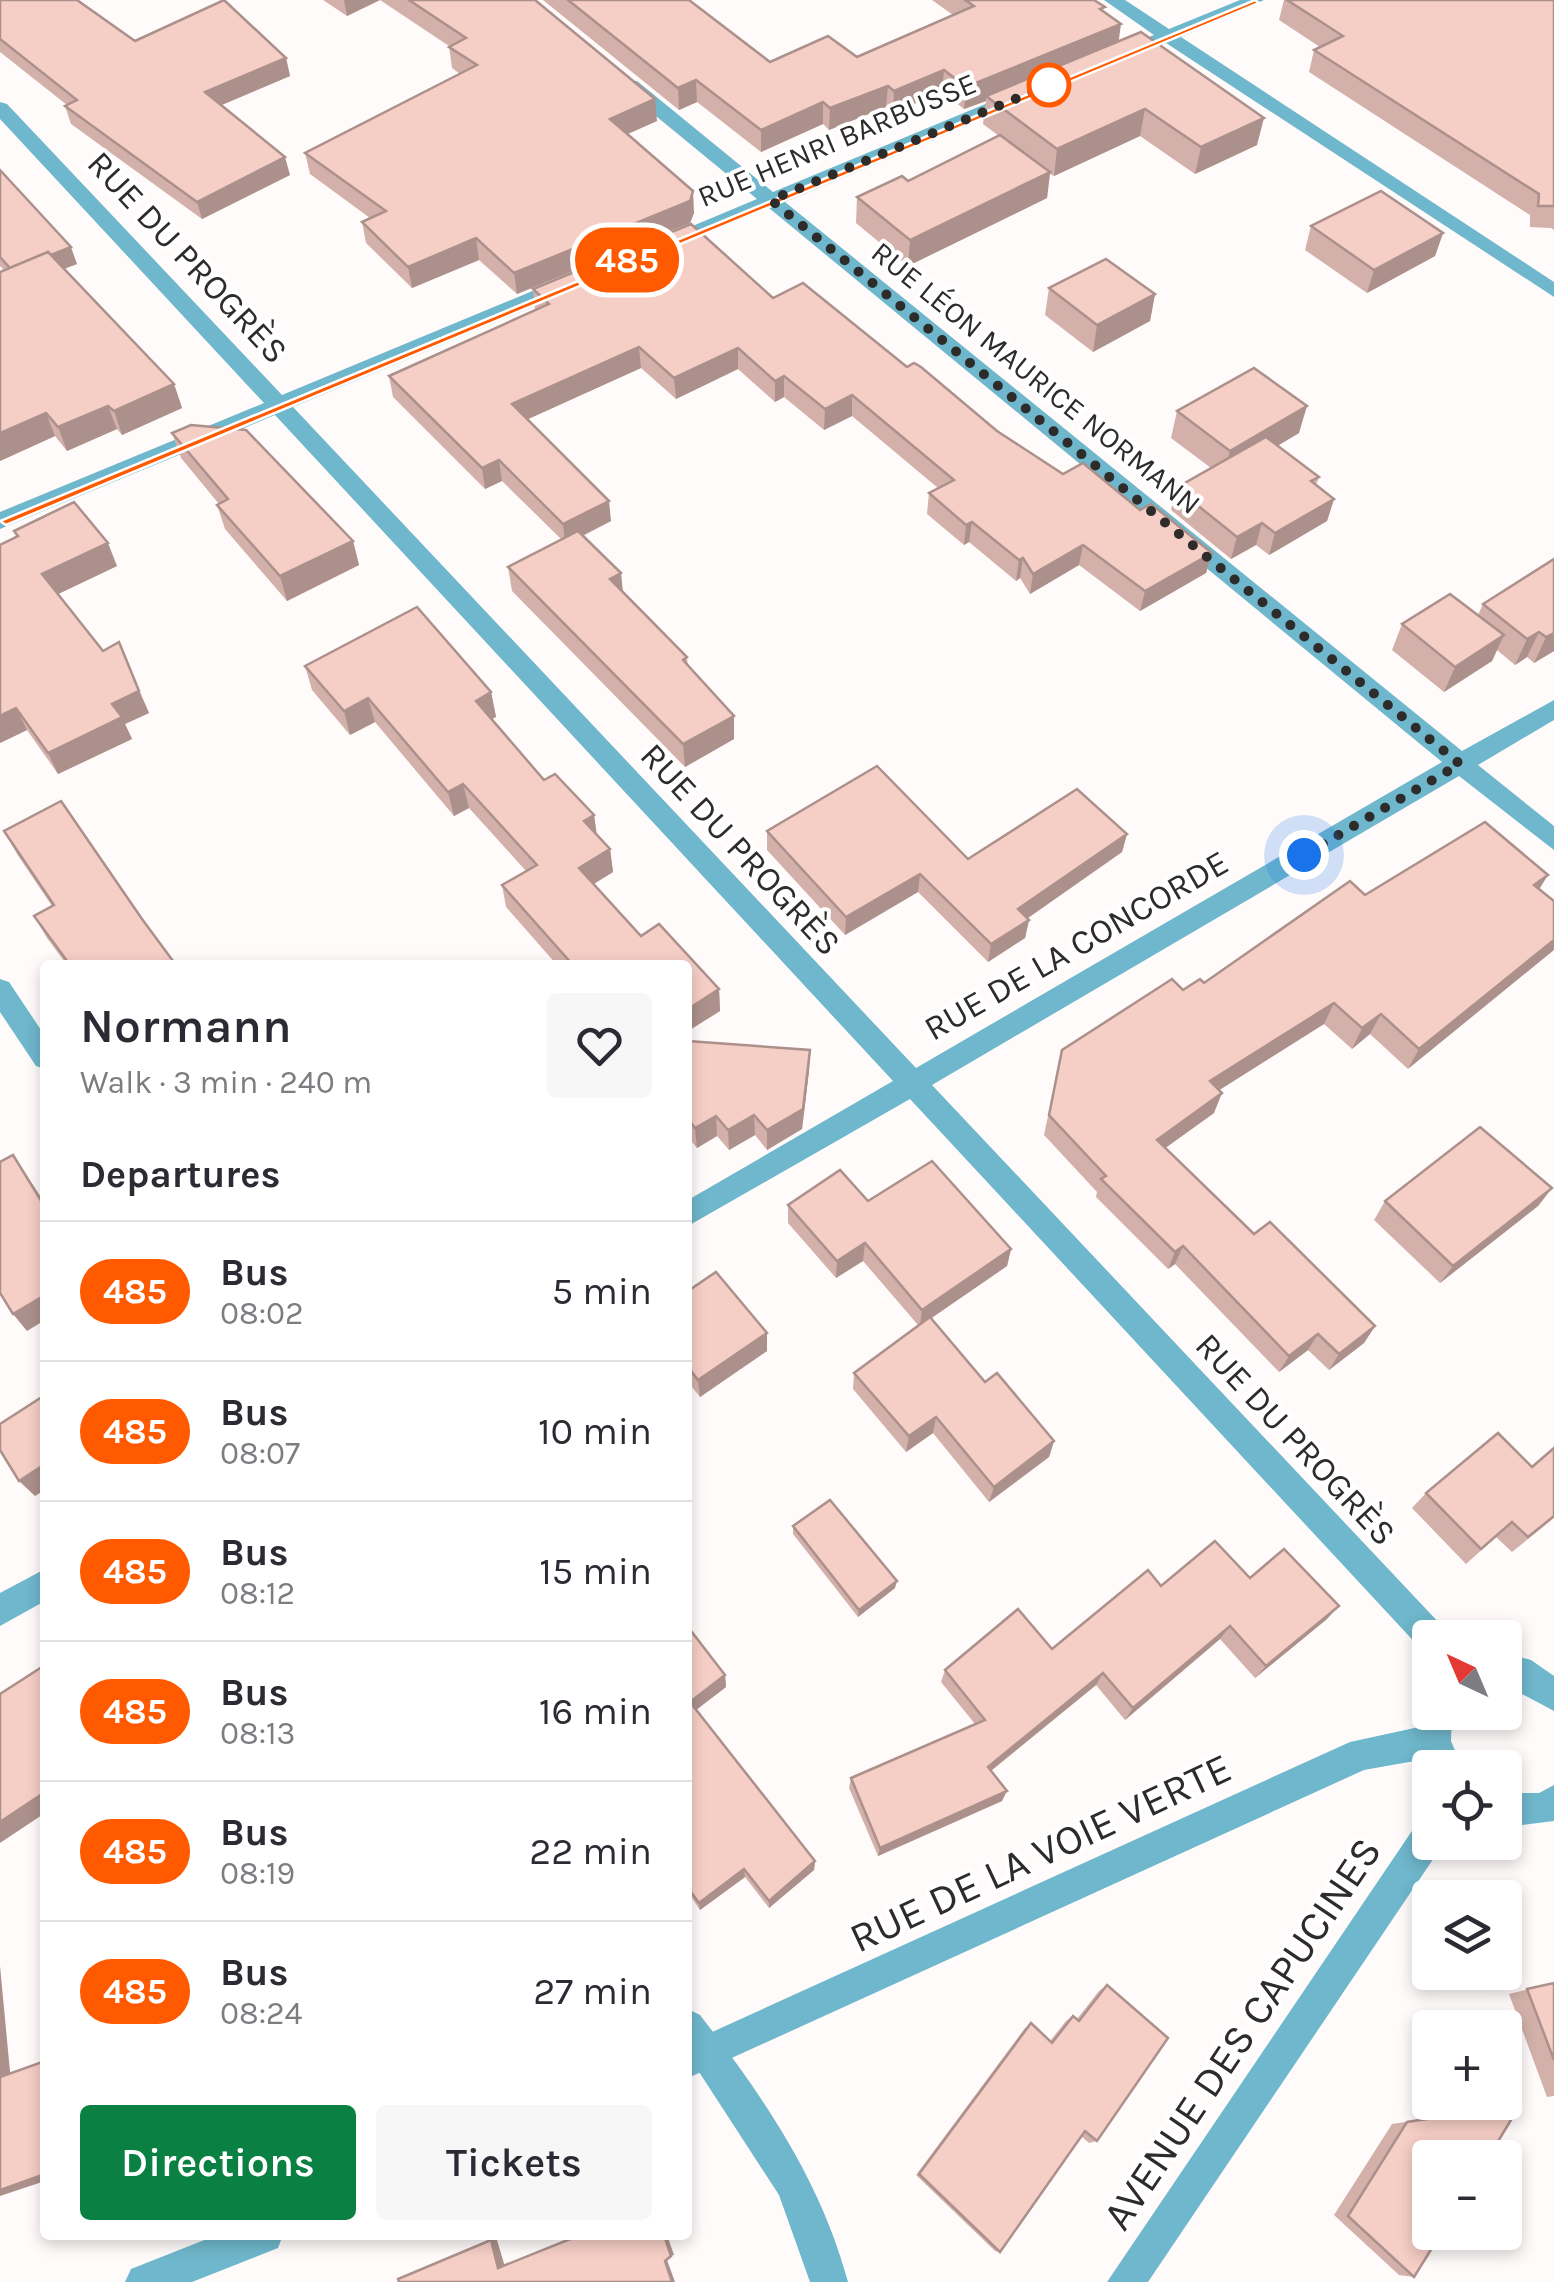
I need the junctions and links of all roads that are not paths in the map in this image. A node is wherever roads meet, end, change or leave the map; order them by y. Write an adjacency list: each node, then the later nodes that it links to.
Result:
1 (1114, 0): 3 (street)
2 (1254, 0): 3 (street)
3 (1168, 36): 4 (street); 11 (street)
4 (1100, 64)
5 (614, 72): 8 (street, RUE LÉON MAURICE NORMANN)
6 (1045, 86): 8 (street, RUE HENRI BARBUSSE)
7 (0, 108): 12 (street, RUE DU PROGRÈS)
8 (771, 200): 9 (street, RUE HENRI BARBUSSE); 15 (street, RUE LÉON MAURICE NORMANN)
9 (638, 255)
10 (584, 278): 12 (street)
11 (1554, 291)
12 (279, 406): 13 (street); 19 (street, RUE DU PROGRÈS)
13 (0, 522)
14 (1554, 709): 15 (street, RUE DE LA CONCORDE)
15 (1460, 764): 16 (street, RUE LÉON MAURICE NORMANN); 19 (street, RUE DE LA CONCORDE)
16 (1554, 840)
17 (0, 990): 18 (street)
18 (40, 1050)
19 (914, 1084): 20 (street, RUE DE LA CONCORDE); 23 (street, RUE DU PROGRÈS)
20 (692, 1212)
21 (40, 1587): 22 (street)
22 (0, 1610)
23 (1415, 1620)
24 (1522, 1672): 25 (street)
25 (1553, 1691)
26 (1439, 1740): 30 (street, RUE DE LA VOIE VERTE)
27 (1554, 1802): 28 (street)
28 (1522, 1810)
29 (1412, 1860): 34 (street, AVENUE DES CAPUCINES)
30 (694, 2047): 33 (street)
31 (252, 2240): 32 (street)
32 (144, 2282)
33 (829, 2282)
34 (1126, 2282)

